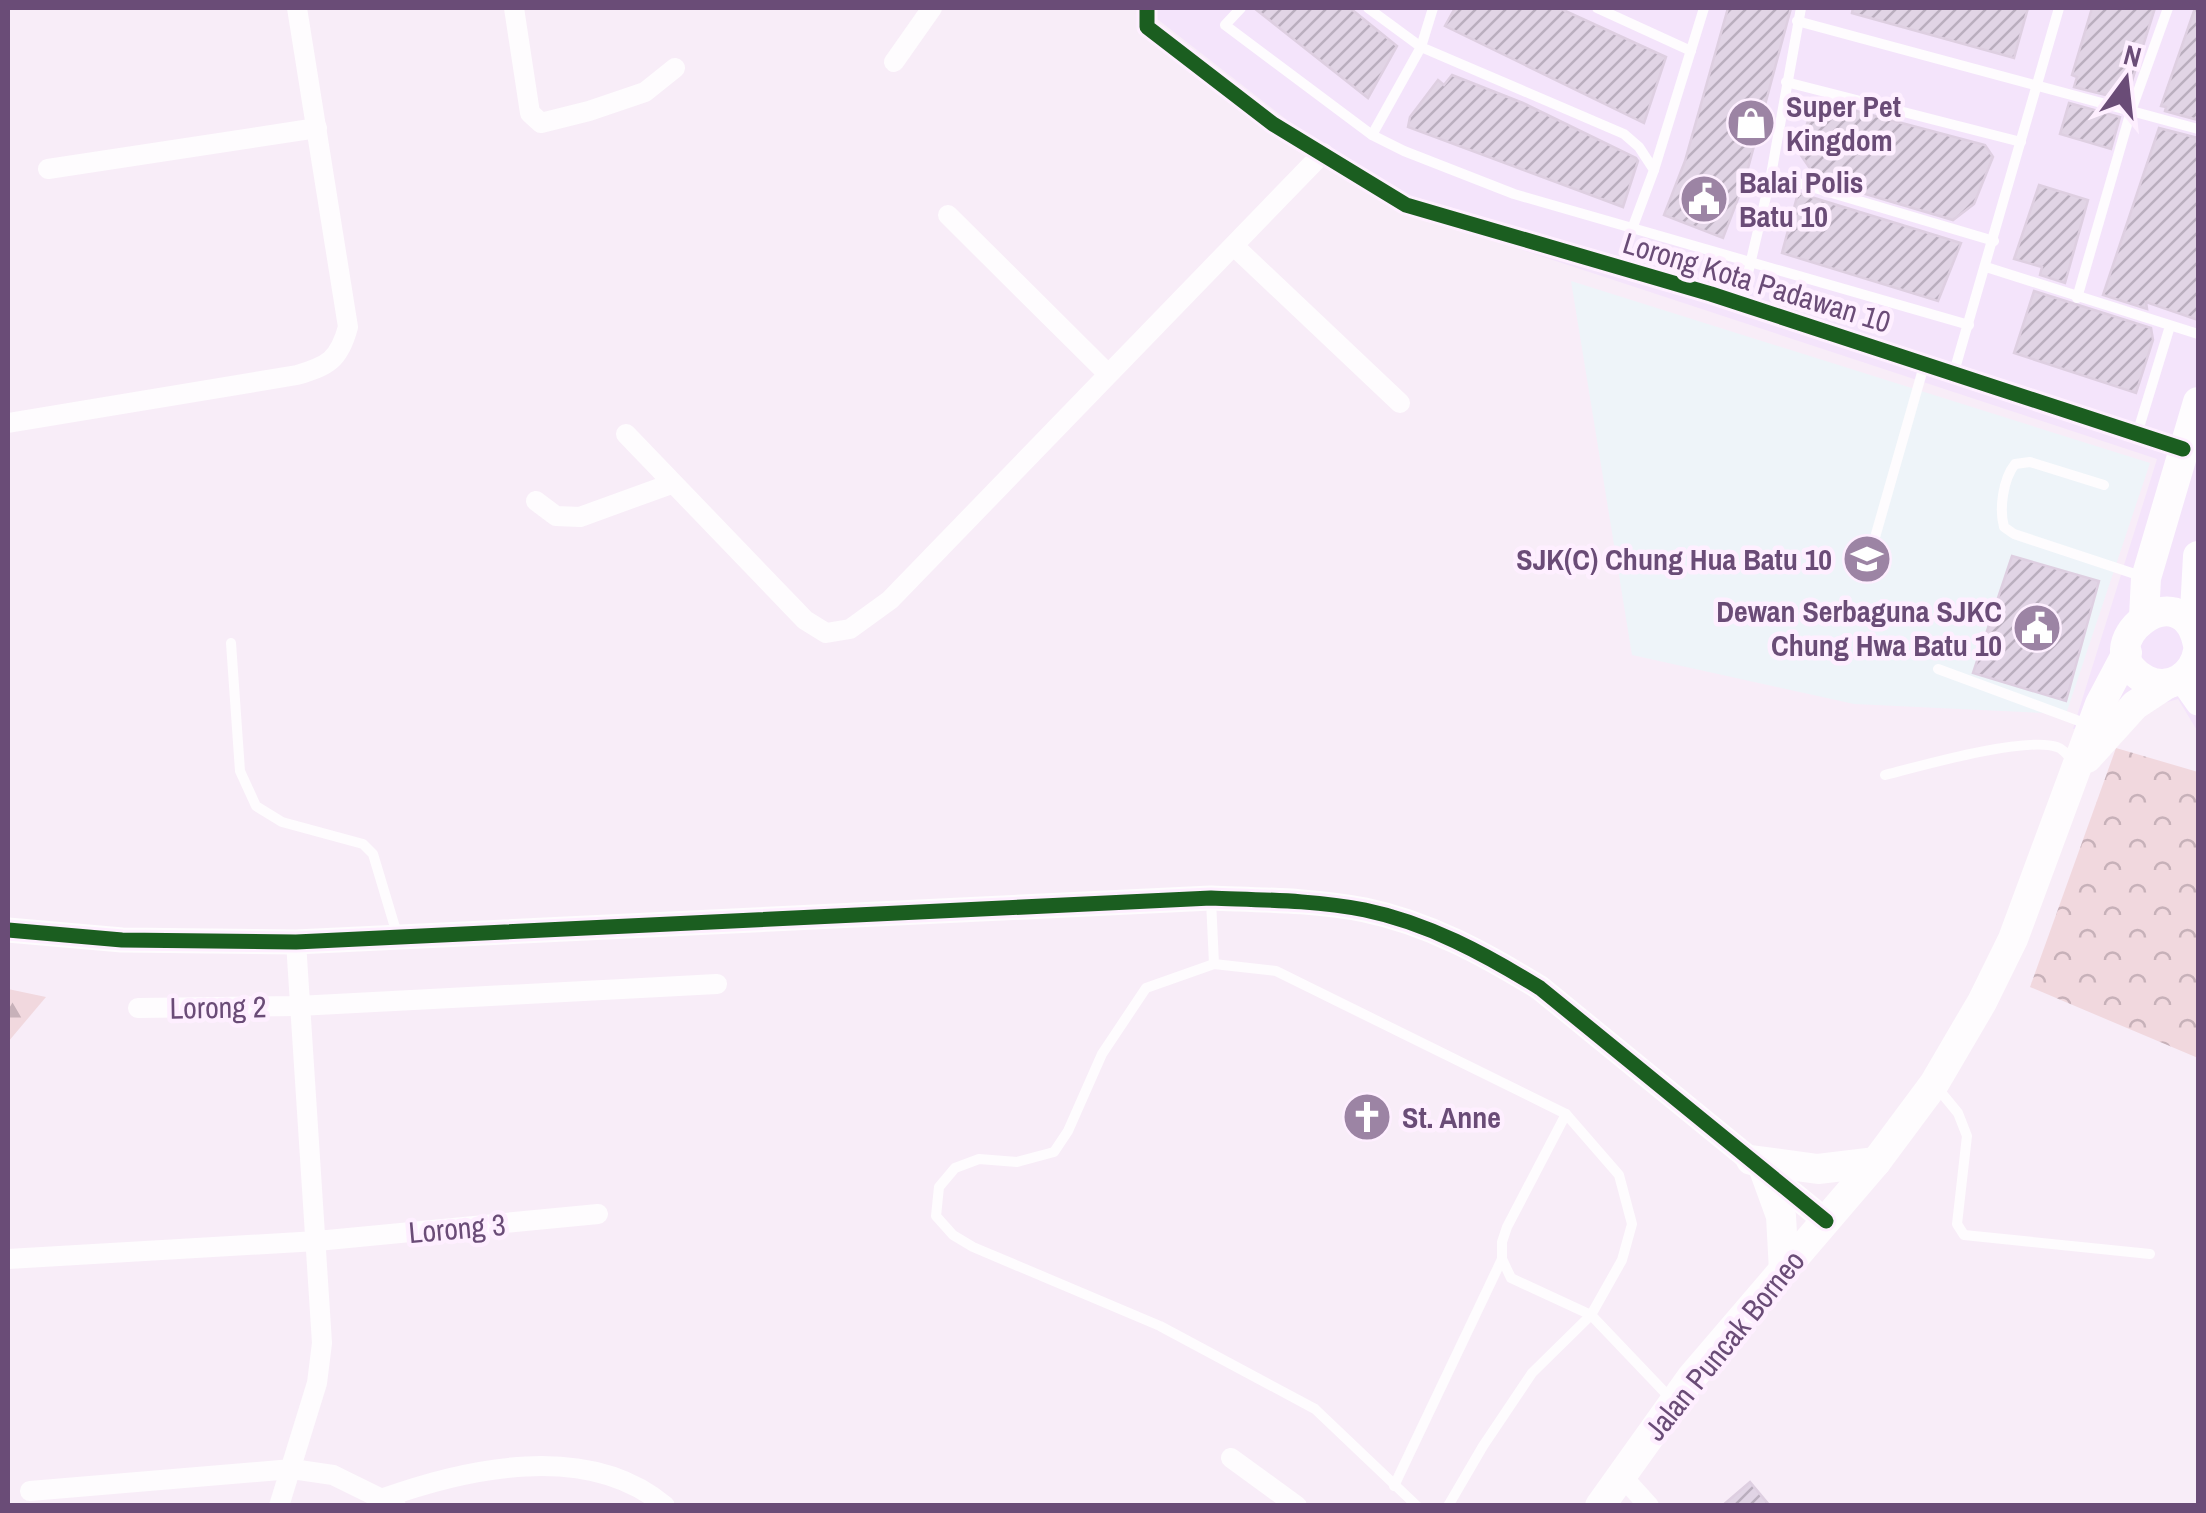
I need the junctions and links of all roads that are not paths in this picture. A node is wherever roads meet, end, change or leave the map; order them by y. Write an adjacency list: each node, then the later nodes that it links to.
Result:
1 (298, 8): 21 (street)
2 (514, 8): 17 (street)
3 (932, 8): 16 (street)
4 (1147, 8): 25 (street, Lorong Kota Padawan 10)
5 (1240, 8): 23 (lane)
6 (1368, 8): 14 (lane)
7 (1433, 8): 14 (lane)
8 (1597, 8): 15 (lane)
9 (1704, 8): 15 (lane)
10 (1800, 8): 13 (lane)
11 (2060, 8): 19 (lane)
12 (2168, 8): 20 (lane)
13 (1798, 21): 18 (lane); 19 (lane)
14 (1421, 47): 23 (lane); 27 (lane)
15 (1691, 51): 27 (lane)
16 (894, 62)
17 (675, 68)
18 (1786, 82): 24 (lane); 28 (lane)
19 (2036, 85): 20 (lane); 24 (lane)
20 (2131, 111): 22 (lane); 35 (lane)
21 (317, 128): 26 (street); 45 (street)
22 (2198, 128)
23 (1372, 134): 30 (lane)
24 (2022, 142): 31 (lane)
25 (1323, 153): 32 (street); 36 (street, Lorong Kota Padawan 10)
26 (48, 169)
27 (1654, 170): 30 (lane)
28 (1770, 176): 31 (lane); 33 (lane)
29 (948, 214): 42 (street)
30 (1632, 229): 33 (lane)
31 (1994, 241): 34 (lane)
32 (1234, 246): 42 (street); 44 (street)
33 (1751, 262): 36 (lane); 37 (lane)
34 (1986, 267): 35 (lane); 37 (lane)
35 (2077, 298): 38 (lane)
36 (1740, 304): 40 (street, Lorong Kota Padawan 10)
37 (1968, 325): 41 (lane)
38 (2170, 326): 39 (lane); 47 (lane)
39 (2198, 334)
40 (1925, 362): 41 (street, Lorong Kota Padawan 10); 53 (lane)
41 (1954, 372): 47 (street, Lorong Kota Padawan 10)
42 (1108, 374): 49 (street)
43 (2198, 402): 48 (main road)
44 (1400, 403)
45 (8, 423)
46 (626, 434): 49 (street)
47 (2137, 434): 48 (street, Lorong Kota Padawan 10)
48 (2183, 450): 54 (main road)
49 (672, 484): 51 (street)
50 (2104, 485): 54 (lane)
51 (536, 500)
52 (2198, 556): 56 (main road)
53 (1864, 576)
54 (2146, 578): 55 (main road)
55 (2144, 617): 56 (main road); 58 (main road)
56 (2197, 642): 60 (main road)
57 (231, 643): 66 (lane)
58 (2126, 653): 60 (main road); 61 (main road, Jalan Puncak Borneo)
59 (1938, 668): 61 (lane)
60 (2182, 689): 62 (main road, Jalan Puncak Borneo)
61 (2092, 726): 62 (main road, Jalan Puncak Borneo)
62 (2078, 768): 63 (lane); 72 (main road, Jalan Puncak Borneo)
63 (1885, 775)
64 (1211, 898): 66 (street); 68 (lane); 75 (street)
65 (8, 930): 67 (street)
66 (397, 936): 67 (street)
67 (296, 942): 70 (street)
68 (1214, 964): 73 (lane); 88 (lane)
69 (717, 984): 70 (street, Lorong 2)
70 (298, 1006): 71 (street, Lorong 2); 78 (street)
71 (138, 1008)
72 (1934, 1084): 74 (main road, Jalan Puncak Borneo); 79 (lane)
73 (1566, 1114): 81 (lane); 83 (lane)
74 (1876, 1162): 75 (main road); 77 (main road, Jalan Puncak Borneo)
75 (1758, 1166): 77 (street); 82 (main road)
76 (598, 1214): 78 (street, Lorong 3)
77 (1826, 1220): 82 (main road, Jalan Puncak Borneo)
78 (317, 1241): 80 (street, Lorong 3); 86 (street)
79 (2150, 1254)
80 (8, 1259)
81 (1502, 1260): 83 (lane); 88 (lane)
82 (1784, 1271): 84 (main road, Jalan Puncak Borneo)
83 (1591, 1315): 84 (lane); 95 (lane)
84 (1674, 1402): 87 (main road, Jalan Puncak Borneo)
85 (1230, 1458): 93 (street)
86 (292, 1469): 89 (street); 90 (street); 91 (street)
87 (1620, 1474): 96 (main road, Jalan Puncak Borneo); 97 (street)
88 (1394, 1486): 94 (lane)
89 (30, 1491)
90 (388, 1502): 92 (street)
91 (279, 1506)
92 (665, 1506)
93 (1297, 1506)
94 (1418, 1506)
95 (1448, 1506)
96 (1600, 1506)
97 (1649, 1506)

